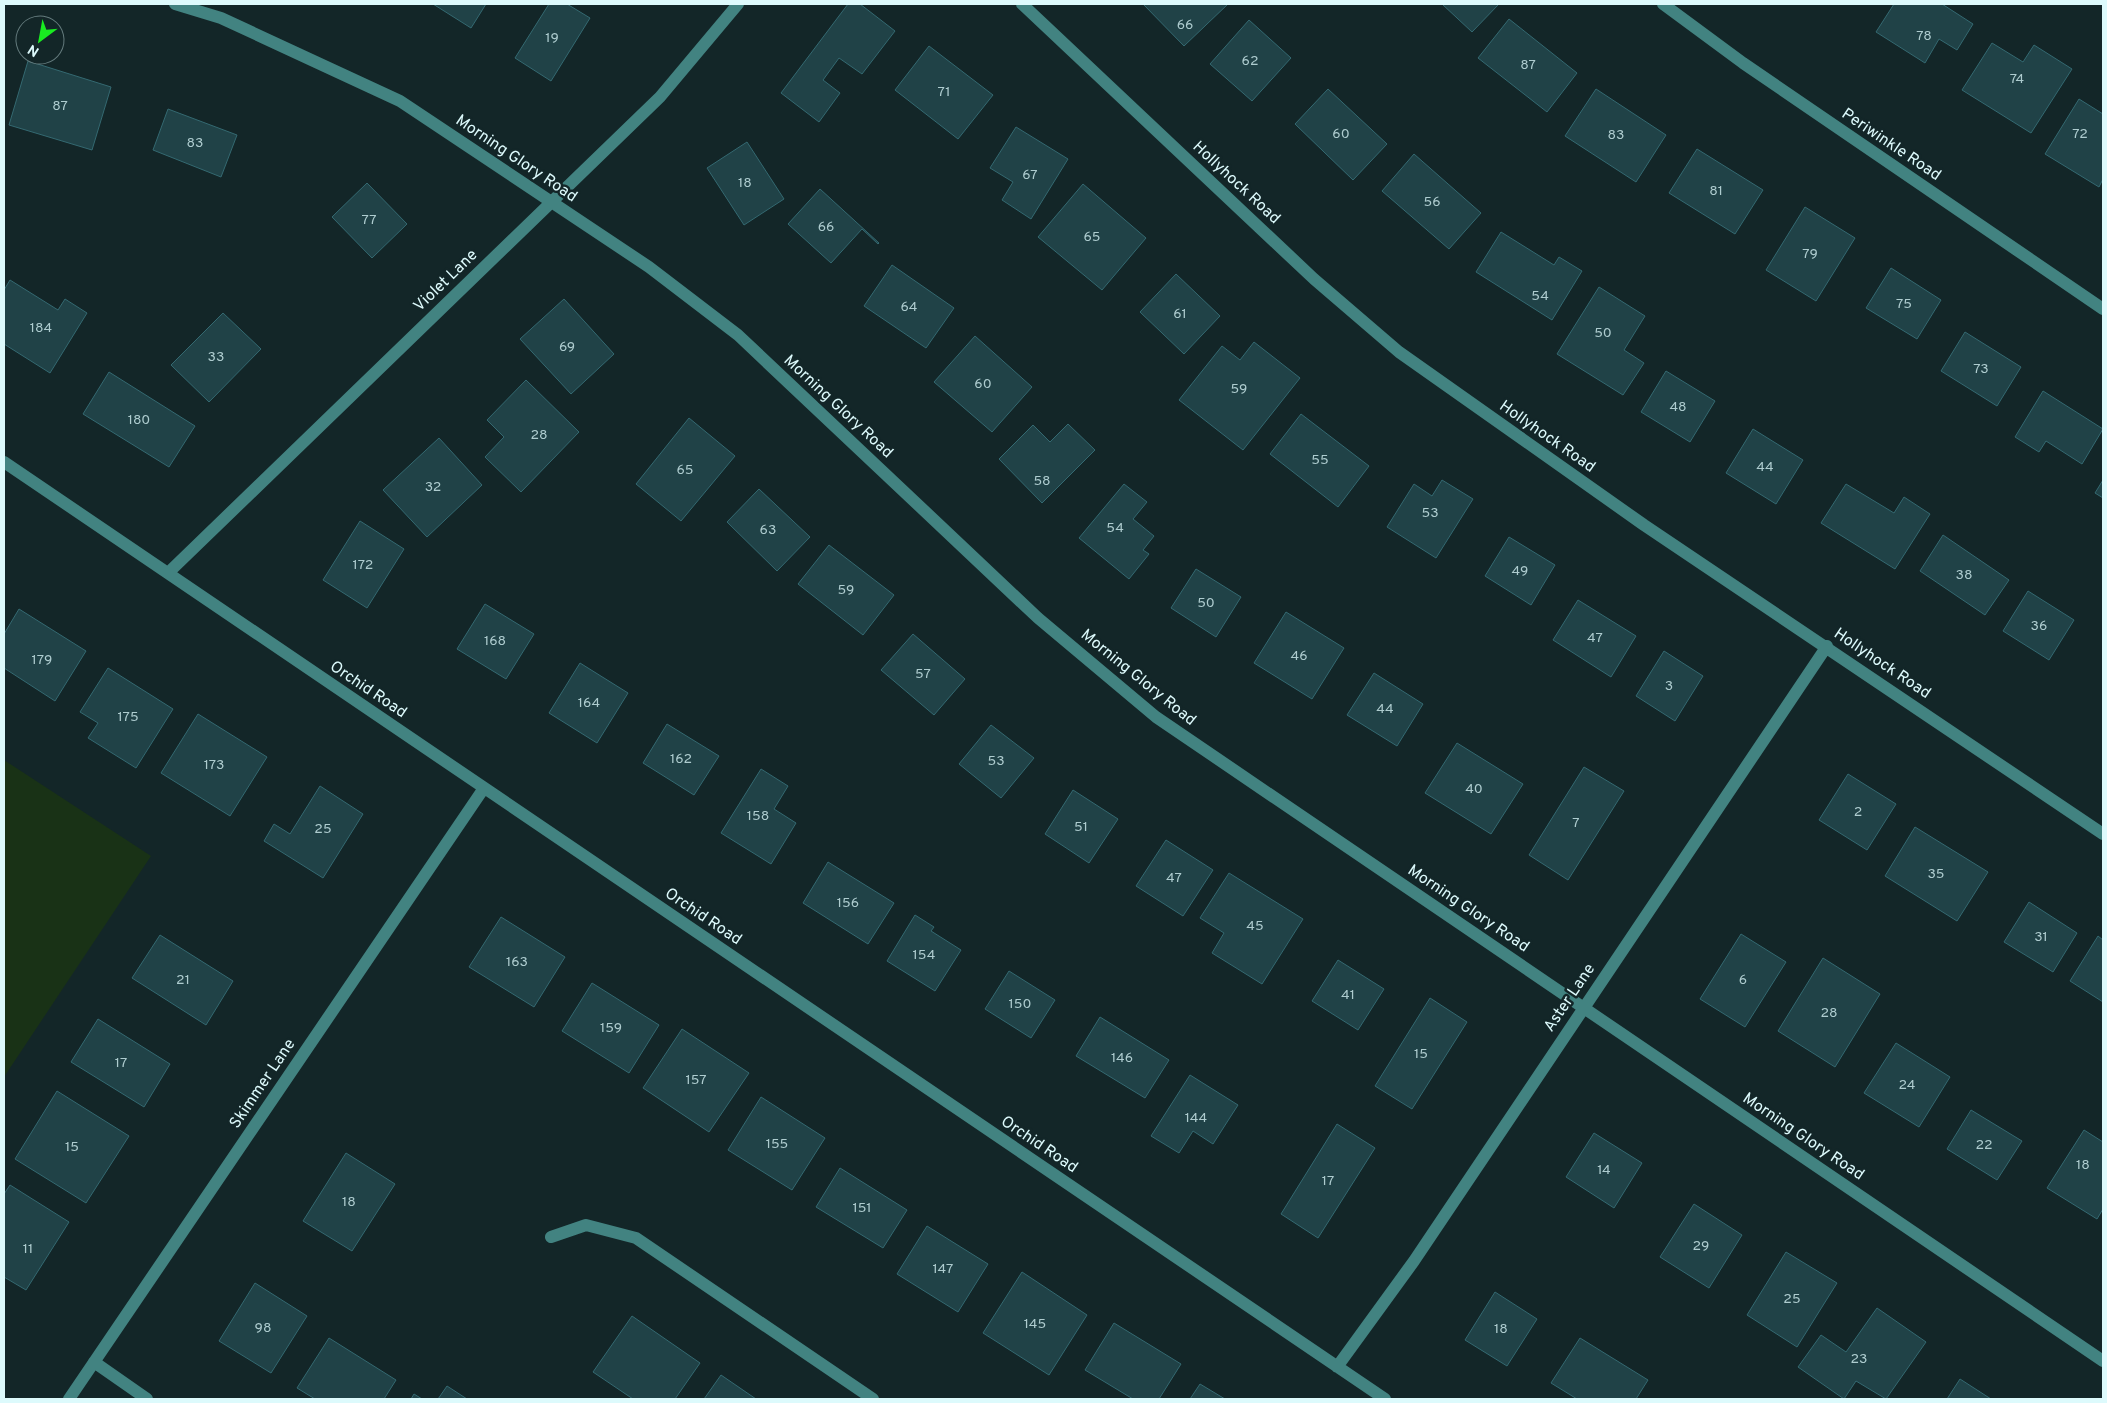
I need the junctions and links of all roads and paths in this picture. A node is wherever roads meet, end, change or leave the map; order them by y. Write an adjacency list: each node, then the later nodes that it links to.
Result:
1 (175, 4): 5 (street, Morning Glory Road)
2 (738, 4): 5 (street, Violet Lane)
3 (1022, 4): 9 (street, Hollyhock Road)
4 (1663, 4): 6 (street, Periwinkle Road)
5 (551, 201): 8 (street, Violet Lane); 12 (street, Morning Glory Road)
6 (2103, 309)
7 (4, 462): 8 (street, Orchid Road)
8 (168, 573): 10 (street, Orchid Road)
9 (1827, 646): 11 (street, Hollyhock Road); 12 (street, Aster Lane)
10 (484, 788): 15 (street, Skimmer Lane); 16 (street, Orchid Road)
11 (2103, 834)
12 (1584, 1007): 14 (street, Morning Glory Road); 16 (street, Aster Lane)
13 (551, 1237): 19 (street)
14 (2103, 1361)
15 (94, 1362): 17 (street, Skimmer Lane); 18 (street)
16 (1337, 1367): 20 (street, Orchid Road)
17 (69, 1399)
18 (147, 1399)
19 (873, 1399)
20 (1385, 1399)

